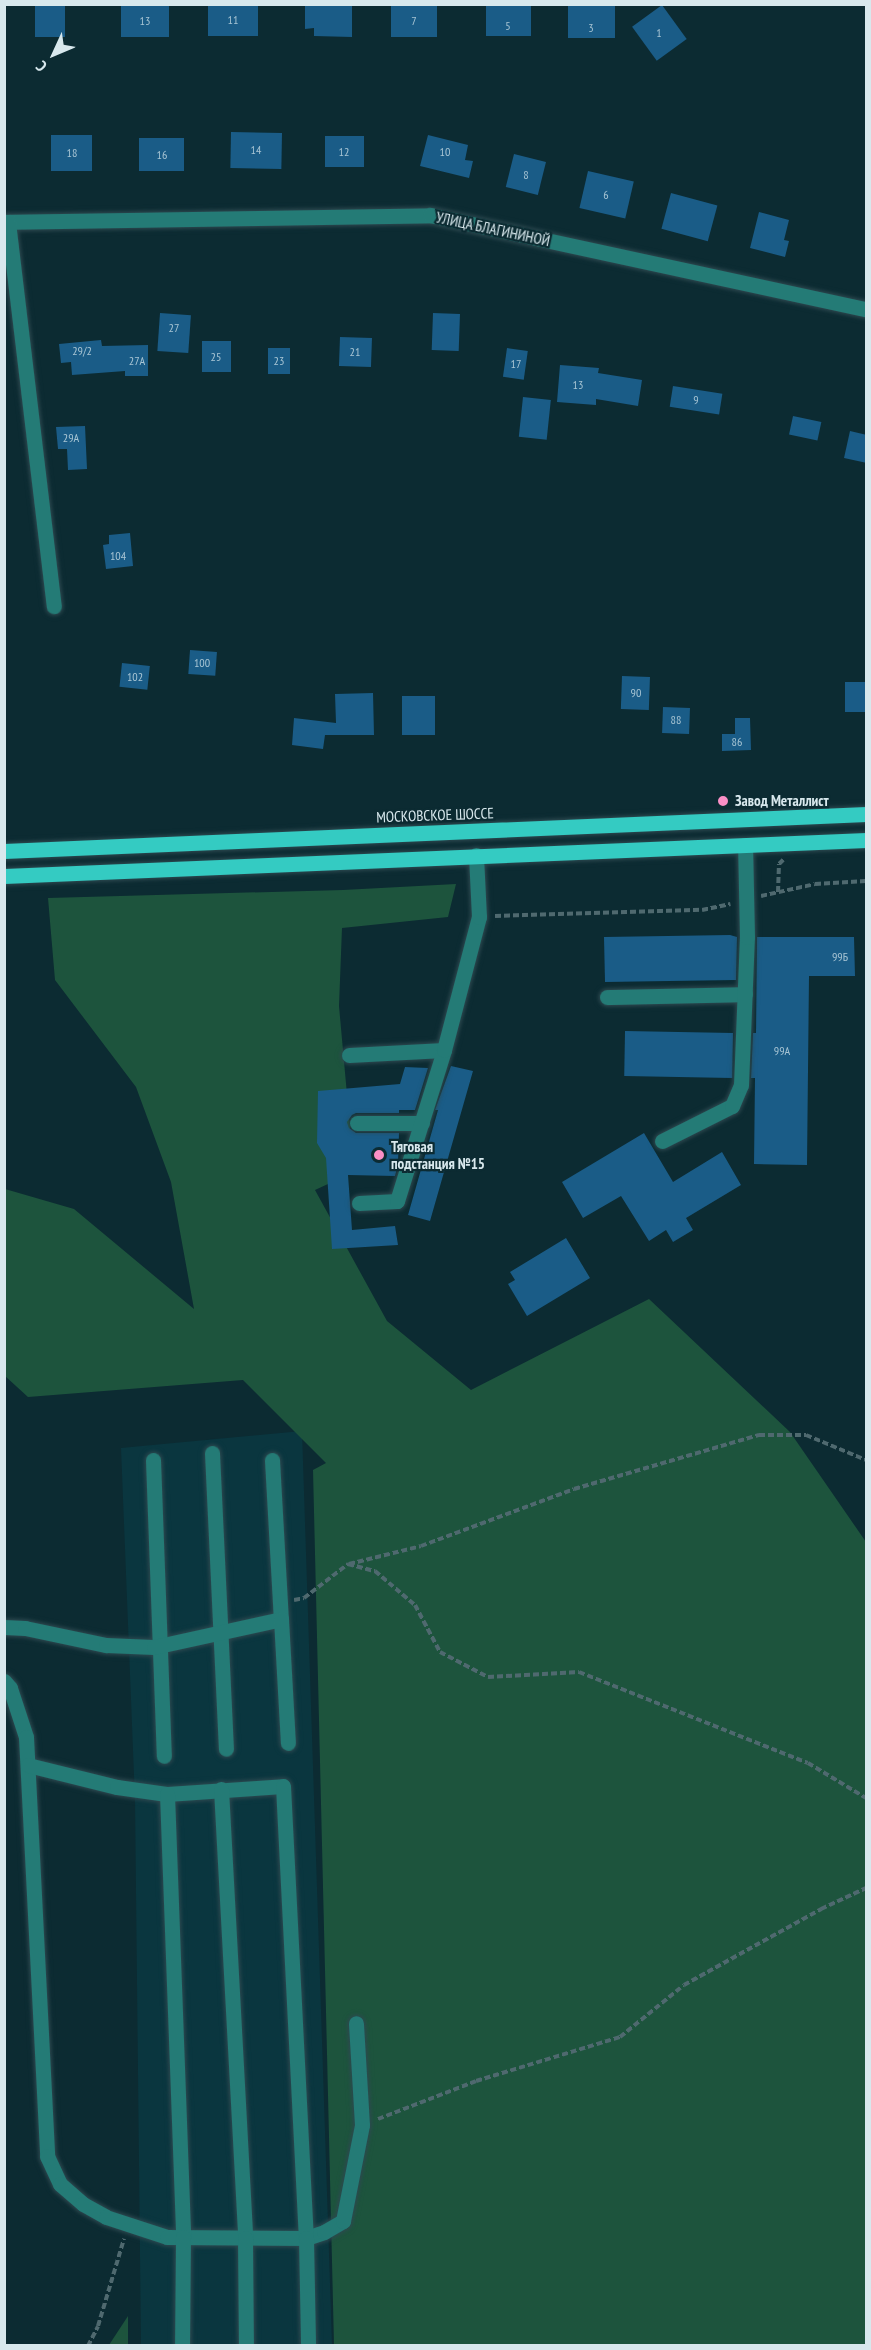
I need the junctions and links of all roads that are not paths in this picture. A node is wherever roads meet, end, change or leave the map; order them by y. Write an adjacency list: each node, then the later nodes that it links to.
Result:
1 (6, 222): 2 (street, УЛИЦА БЛАГИНИНОЙ); 3 (street)
2 (867, 309)
3 (54, 606)
4 (867, 814): 7 (main road, МОСКОВСКОЕ ШОССЕ)
5 (867, 840): 6 (main road)
6 (745, 845): 8 (main road); 10 (street)
7 (4, 851)
8 (476, 855): 9 (main road); 12 (street)
9 (4, 876)
10 (745, 994): 11 (street); 16 (street)
11 (607, 998)
12 (444, 1050): 13 (street); 15 (street)
13 (349, 1054)
14 (357, 1123): 15 (street)
15 (422, 1123): 17 (street)
16 (662, 1141)
17 (359, 1203)
18 (212, 1453): 23 (street)
19 (153, 1460): 24 (street)
20 (272, 1460): 21 (street)
21 (281, 1619): 23 (street); 26 (street)
22 (4, 1627): 24 (street)
23 (219, 1633): 24 (street); 27 (street)
24 (159, 1646): 28 (street)
25 (4, 1681): 29 (street)
26 (288, 1743)
27 (226, 1749)
28 (164, 1756)
29 (28, 1765): 31 (street); 33 (street)
30 (221, 1789): 31 (street); 34 (street); 35 (street)
31 (167, 1794): 33 (street)
32 (356, 2023): 35 (street)
33 (183, 2237): 34 (street); 36 (street)
34 (245, 2238): 35 (street); 37 (street)
35 (306, 2238): 38 (street)
36 (182, 2346)
37 (246, 2346)
38 (309, 2346)

